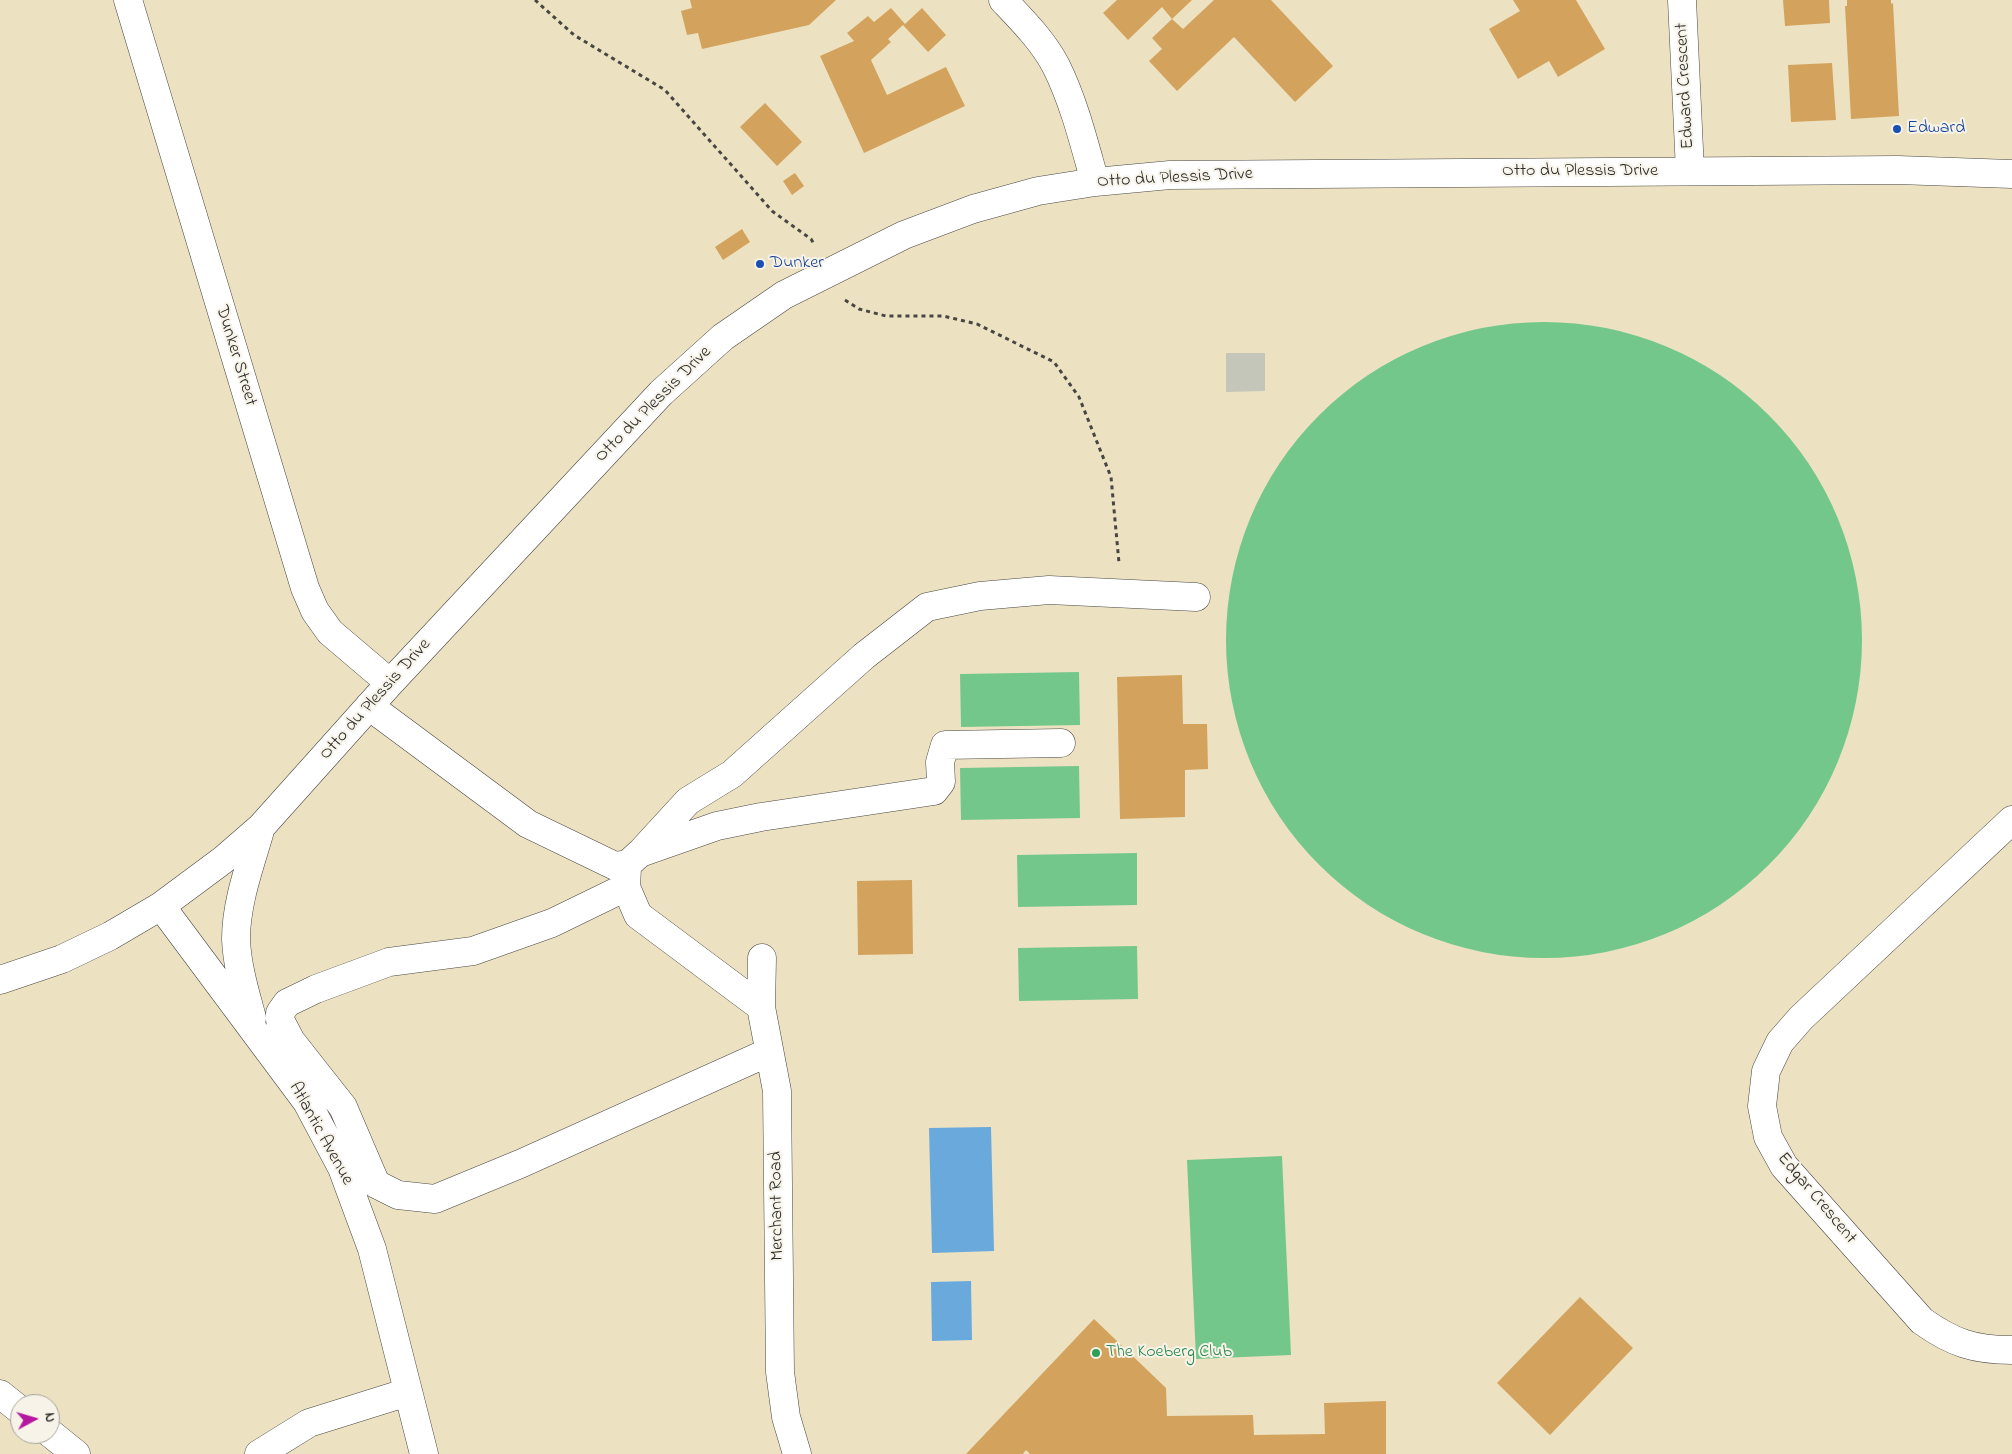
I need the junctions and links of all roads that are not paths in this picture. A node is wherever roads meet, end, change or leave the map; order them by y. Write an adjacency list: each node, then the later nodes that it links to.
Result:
1 (128, 0): 8 (street, Dunker Street)
2 (1003, 0): 6 (street)
3 (1682, 0): 4 (street, Edward Crescent)
4 (1690, 171): 5 (street, Otto du Plessis Drive); 6 (street, Otto du Plessis Drive)
5 (2012, 174)
6 (1095, 182): 8 (street, Otto du Plessis Drive)
7 (1196, 597): 13 (street)
8 (390, 683): 9 (street, Otto du Plessis Drive)
9 (369, 706): 12 (street, Otto du Plessis Drive); 13 (street)
10 (1061, 744): 13 (street)
11 (2012, 820): 20 (street, Edgar Crescent)
12 (261, 827): 14 (street, Otto du Plessis Drive); 18 (street)
13 (631, 868): 17 (street); 19 (street)
14 (160, 906): 16 (street, Otto du Plessis Drive); 18 (street, Atlantic Avenue)
15 (762, 958): 17 (street, Merchant Road)
16 (0, 980)
17 (760, 1008): 19 (street, Merchant Road)
18 (254, 1030): 21 (street, Atlantic Avenue)
19 (769, 1052): 28 (street, Merchant Road)
20 (2012, 1350)
21 (408, 1392): 26 (street); 27 (street, Atlantic Avenue)
22 (0, 1394): 23 (street)
23 (10, 1402)
24 (60, 1442): 25 (street)
25 (76, 1454)
26 (259, 1454)
27 (424, 1454)
28 (796, 1454)

